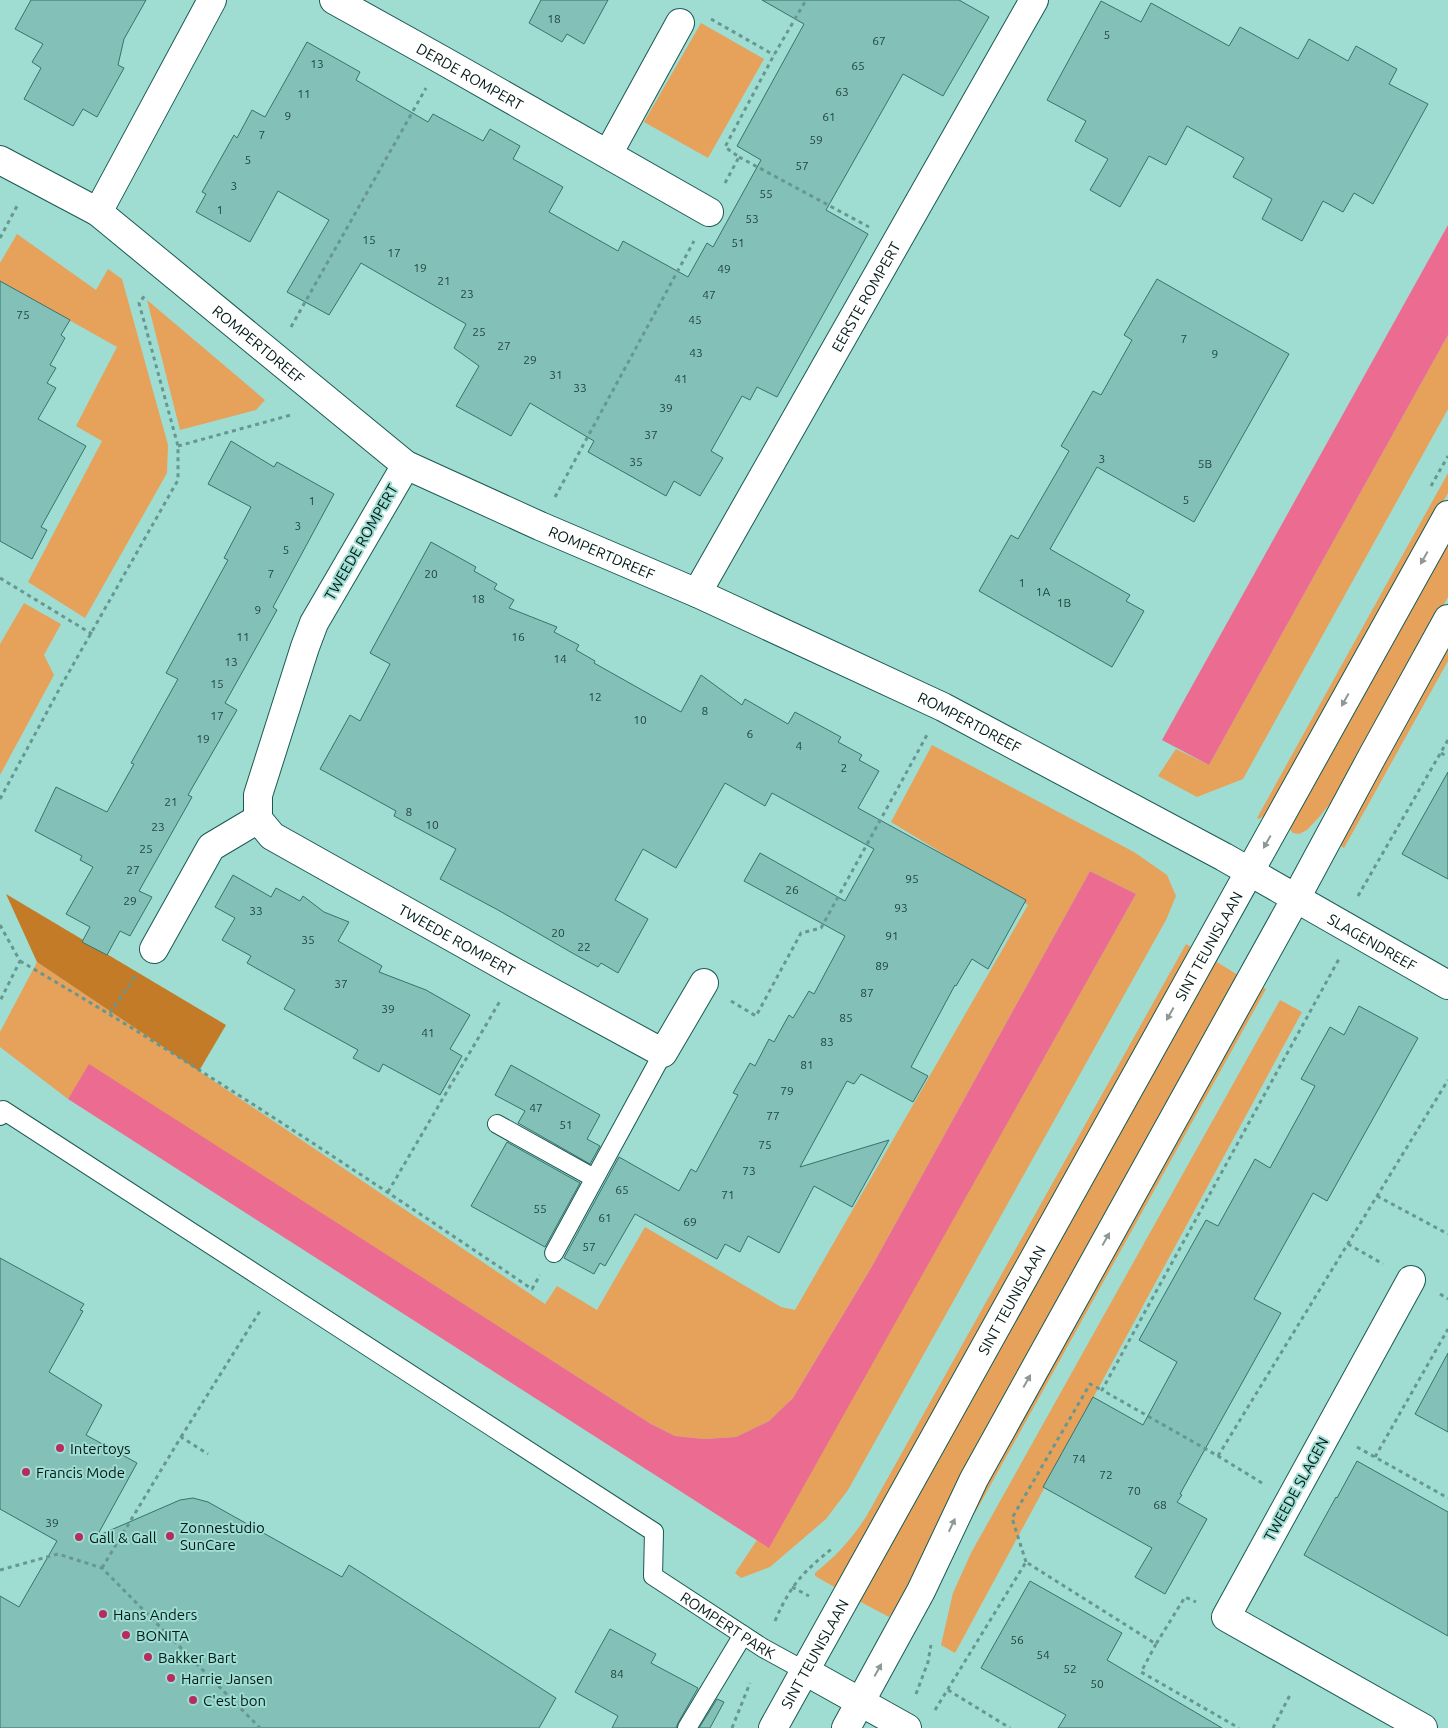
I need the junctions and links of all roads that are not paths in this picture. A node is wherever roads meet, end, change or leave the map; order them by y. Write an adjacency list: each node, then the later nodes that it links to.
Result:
1 (212, 0): 7 (street)
2 (334, 0): 5 (street, DERDE ROMPERT)
3 (1034, 0): 11 (street, EERSTE ROMPERT)
4 (680, 23): 5 (street)
5 (608, 154): 8 (street, DERDE ROMPERT)
6 (0, 160): 7 (street, ROMPERTDREEF)
7 (98, 212): 9 (street, ROMPERTDREEF)
8 (709, 212)
9 (406, 465): 11 (street, ROMPERTDREEF); 13 (street, TWEEDE ROMPERT)
10 (1448, 515): 14 (street, SINT TEUNISLAAN, one-way to 14)
11 (698, 593): 14 (street, ROMPERTDREEF)
12 (1448, 619): 15 (street)
13 (258, 819): 16 (street); 19 (street, TWEEDE ROMPERT)
14 (1250, 871): 15 (street); 26 (street, SINT TEUNISLAAN, one-way to 26)
15 (1296, 898): 18 (street, SLAGENDREEF); 27 (street, one-way to 15)
16 (154, 949)
17 (704, 983): 19 (street)
18 (1448, 985)
19 (663, 1053): 22 (lane)
20 (0, 1116): 25 (lane, ROMPERT PARK)
21 (496, 1124): 22 (lane)
22 (594, 1178): 23 (lane)
23 (554, 1253)
24 (1411, 1280): 32 (street, TWEEDE SLAGEN)
25 (743, 1635): 26 (lane, ROMPERT PARK); 28 (lane)
26 (805, 1671): 27 (street); 29 (street, SINT TEUNISLAAN)
27 (860, 1702): 30 (street); 31 (street)
28 (687, 1728)
29 (773, 1728)
30 (846, 1728)
31 (907, 1728)
32 (1423, 1728)

